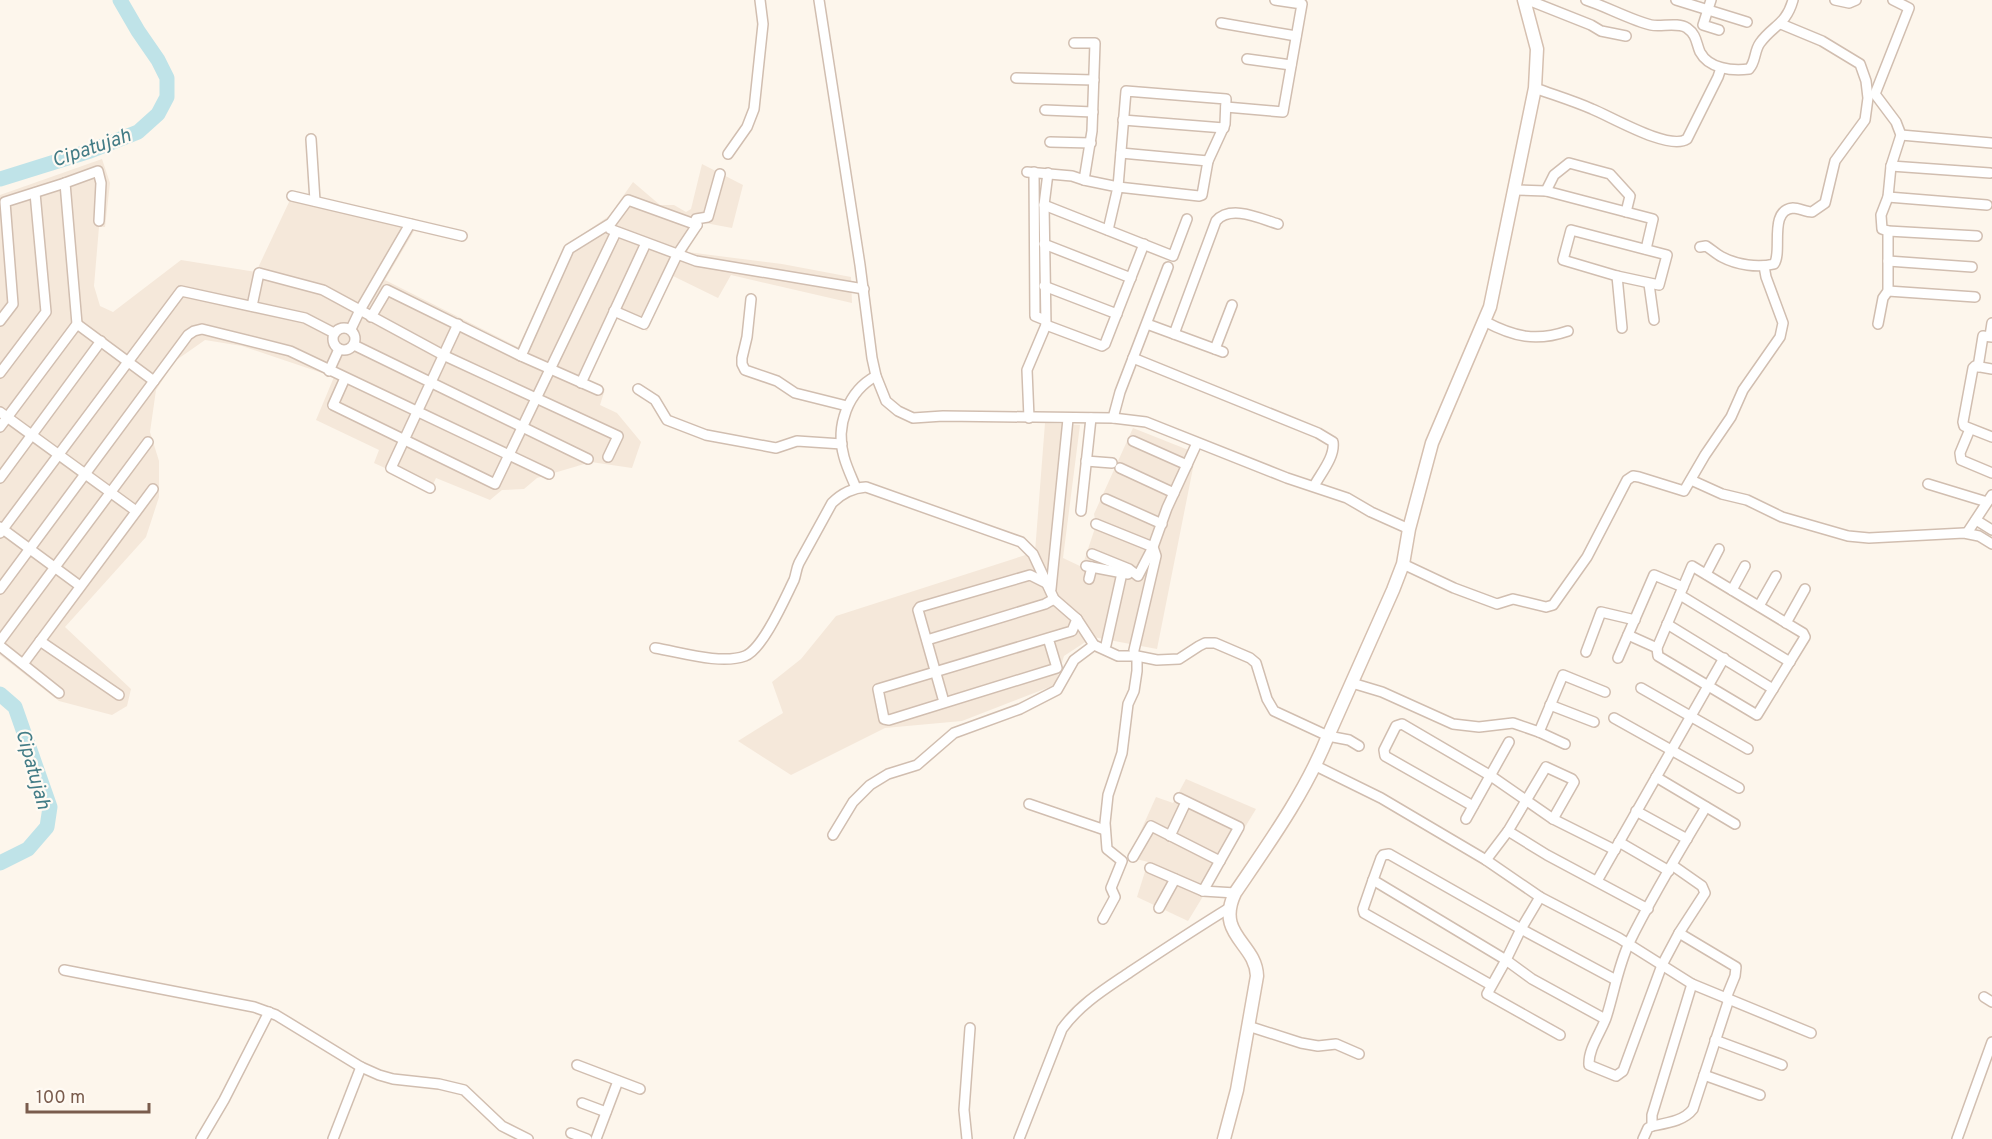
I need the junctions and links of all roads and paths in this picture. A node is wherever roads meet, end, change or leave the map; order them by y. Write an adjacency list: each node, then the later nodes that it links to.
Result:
1 (760, 0): 37 (street)
2 (819, 0): 79 (street)
3 (1275, 0): 17 (street)
4 (1526, 0): 18 (street); 25 (street)
5 (1586, 0): 22 (street)
6 (1676, 0): 12 (street)
7 (1711, 0): 12 (street)
8 (1793, 0): 15 (street)
9 (1835, 0): 10 (street)
10 (1856, 0)
11 (1893, 0): 31 (street)
12 (1708, 10): 13 (street); 16 (street)
13 (1747, 22)
14 (1221, 23): 17 (street)
15 (1781, 24): 22 (street); 72 (street)
16 (1719, 30)
17 (1296, 36): 21 (street)
18 (1626, 36)
19 (1074, 43): 24 (street)
20 (1246, 59): 21 (street)
21 (1291, 65): 26 (street)
22 (1721, 68): 25 (street)
23 (1016, 78): 24 (street)
24 (1094, 80): 28 (street)
25 (1535, 88): 46 (street)
26 (1226, 107): 29 (street); 30 (street)
27 (1045, 110): 28 (street)
28 (1093, 112): 34 (street)
29 (1123, 120): 30 (street); 36 (street)
30 (1224, 128): 38 (street)
31 (1901, 135): 35 (street); 39 (street)
32 (311, 139): 51 (street)
33 (1050, 142): 34 (street)
34 (1091, 143): 43 (street)
35 (1992, 143)
36 (1121, 153): 38 (street); 45 (street)
37 (728, 154)
38 (1208, 161): 45 (street)
39 (1892, 166): 41 (street); 50 (street)
40 (1048, 173): 43 (street); 52 (street); 85 (street)
41 (1990, 173)
42 (720, 174): 59 (street)
43 (1084, 180): 45 (street)
44 (65, 183): 48 (street); 56 (street); 95 (street)
45 (1118, 187): 61 (street)
46 (1515, 190): 47 (street); 92 (street)
47 (1546, 190): 54 (street); 54 (street)
48 (35, 193): 91 (street); 116 (street)
49 (292, 196): 51 (street)
50 (1888, 197): 53 (street); 62 (street)
51 (315, 201): 57 (street)
52 (1044, 205): 61 (street); 66 (street)
53 (1987, 206)
54 (1626, 212): 69 (street)
55 (1187, 219): 67 (street)
56 (99, 221)
57 (410, 224): 63 (street); 86 (street)
58 (1278, 224): 103 (street)
59 (697, 225): 60 (street); 70 (street)
60 (611, 230): 65 (street); 109 (street); 113 (street)
61 (1108, 230): 67 (street)
62 (1888, 231): 64 (street); 71 (street)
63 (462, 236)
64 (1977, 236)
65 (646, 243): 70 (street); 87 (street)
66 (1044, 244): 76 (street); 78 (street)
67 (1144, 244): 76 (street)
68 (1700, 247): 72 (street)
69 (1646, 249): 75 (street); 77 (street)
70 (677, 255): 79 (street); 87 (street)
71 (1888, 261): 74 (street); 80 (street)
72 (1764, 266): 152 (street)
73 (1168, 267): 97 (street)
74 (1972, 267)
75 (1617, 276): 77 (street); 99 (street)
76 (1131, 278): 88 (street)
77 (1649, 284): 90 (street)
78 (1044, 286): 85 (street); 88 (street)
79 (864, 289): 117 (street)
80 (1888, 291): 81 (street); 98 (street)
81 (1975, 297)
82 (751, 299): 125 (street)
83 (1232, 305): 103 (street)
84 (252, 306): 86 (street); 102 (street); 111 (street)
85 (1040, 306): 94 (street)
86 (360, 310): 89 (street); 100 (street)
87 (614, 311): 121 (street)
88 (1117, 314): 94 (street)
89 (371, 316): 96 (street); 108 (street)
90 (1654, 320)
91 (0, 321)
92 (1484, 321): 101 (street); 167 (street)
93 (1992, 322): 104 (street)
94 (1045, 323): 128 (street)
95 (77, 324): 105 (street); 127 (street)
96 (458, 324): 108 (street); 109 (street)
97 (1147, 324): 103 (street); 110 (street)
98 (1878, 324)
99 (1622, 328)
100 (351, 329): 102 (street); 106 (street)
101 (1568, 331)
102 (334, 333): 107 (street)
103 (1174, 334)
104 (1991, 336): 112 (street)
105 (101, 341): 111 (street); 135 (street)
106 (354, 345): 107 (street); 120 (street)
107 (339, 349): 115 (street)
108 (443, 355): 120 (street); 124 (street)
109 (521, 356): 113 (street)
110 (1133, 358): 131 (street); 154 (street)
111 (128, 361): 119 (street); 142 (street)
112 (1978, 367): 114 (street); 134 (street)
113 (550, 369): 121 (street); 124 (street)
114 (1992, 369)
115 (329, 371): 118 (street); 119 (street)
116 (0, 373)
117 (876, 376): 125 (street); 128 (street)
118 (345, 378): 126 (street); 137 (street)
119 (154, 381): 149 (street)
120 (430, 381): 126 (street); 133 (street)
121 (581, 383): 123 (street)
122 (638, 389): 141 (street)
123 (598, 390)
124 (536, 399): 133 (street); 144 (street)
125 (847, 406): 141 (street)
126 (417, 411): 137 (street); 143 (street)
127 (4, 414): 132 (street); 135 (street)
128 (1029, 418): 129 (street)
129 (1068, 418): 130 (street); 190 (street)
130 (1090, 418): 131 (street); 146 (street)
131 (1113, 418): 140 (street)
132 (0, 427)
133 (522, 428): 143 (street); 145 (street)
134 (1970, 429): 136 (street); 148 (street)
135 (32, 435): 142 (street); 151 (street)
136 (1992, 436)
137 (404, 440): 143 (street); 155 (street)
138 (1133, 441): 147 (street)
139 (148, 442): 158 (street)
140 (1197, 443): 147 (street); 154 (street)
141 (842, 444): 156 (street)
142 (58, 454): 149 (street); 168 (street)
143 (509, 455): 150 (street)
144 (608, 457)
145 (588, 459)
146 (1086, 462): 159 (street); 163 (street)
147 (1187, 465): 159 (street)
148 (1992, 473)
149 (85, 474): 158 (street); 173 (street)
150 (549, 474)
151 (0, 478)
152 (1691, 480): 170 (street); 176 (street)
153 (1928, 484): 161 (street)
154 (1314, 486): 167 (street)
155 (430, 488)
156 (856, 488): 190 (street); 204 (street)
157 (153, 489): 162 (street)
158 (111, 492): 162 (street); 178 (street)
159 (1174, 493): 166 (street)
160 (1106, 499): 166 (street)
161 (1990, 499): 164 (street)
162 (136, 511): 185 (street)
163 (1081, 511)
164 (1976, 520): 169 (street); 170 (street)
165 (1096, 524): 172 (street)
166 (1162, 524): 172 (street)
167 (1409, 529): 176 (street)
168 (1, 530): 173 (street)
169 (1992, 530)
170 (1967, 533): 171 (street)
171 (1992, 544)
172 (1153, 547): 181 (street); 183 (street)
173 (30, 548): 178 (street); 186 (street)
174 (1719, 549): 180 (street)
175 (1092, 554): 181 (street)
176 (1403, 564): 213 (street)
177 (1745, 566): 187 (street)
178 (56, 567): 185 (street); 199 (street)
179 (1122, 573): 181 (street); 184 (street); 202 (street)
180 (1706, 574): 187 (street); 189 (street)
181 (1138, 576): 183 (street)
182 (1776, 576): 191 (street)
183 (1151, 578): 207 (street)
184 (1089, 579)
185 (80, 586): 200 (street)
186 (0, 589)
187 (1732, 590): 191 (street)
188 (1805, 590): 194 (street)
189 (1681, 591): 193 (street); 195 (street); 210 (street)
190 (1051, 592): 192 (street); 198 (street); 198 (street)
191 (1759, 606): 194 (street)
192 (1077, 619): 197 (street); 201 (street)
193 (1635, 620): 196 (street); 206 (street)
194 (1786, 623): 210 (street)
195 (1667, 624): 205 (street); 209 (street)
196 (1628, 635): 205 (street); 208 (street)
197 (1048, 638): 212 (street); 220 (street)
198 (927, 640): 212 (street)
199 (0, 641)
200 (40, 641): 211 (street); 219 (street)
201 (1094, 645): 207 (street); 246 (street)
202 (1106, 645)
203 (0, 646): 211 (street)
204 (655, 648)
205 (1657, 648): 214 (street)
206 (1586, 652)
207 (1135, 653): 226 (street); 244 (street)
208 (1618, 658)
209 (1724, 658): 214 (street); 216 (street)
210 (1790, 662): 216 (street)
211 (23, 664): 218 (street)
212 (936, 671): 220 (street); 220 (street)
213 (1352, 683): 225 (street); 226 (street)
214 (1708, 686): 216 (street); 222 (street)
215 (1641, 688): 222 (street)
216 (1773, 688)
217 (1605, 692): 221 (street)
218 (59, 693)
219 (119, 695)
220 (944, 702)
221 (1550, 705): 224 (street); 225 (street)
222 (1691, 717): 230 (street); 231 (street)
223 (1614, 718): 231 (street)
224 (1594, 722)
225 (1539, 732): 228 (street)
226 (1328, 736): 229 (street); 232 (street)
227 (1509, 742): 233 (street)
228 (1565, 744)
229 (1359, 746)
230 (1748, 749)
231 (1671, 750): 234 (street); 235 (street)
232 (1316, 766): 251 (street); 259 (street)
233 (1491, 776): 236 (street); 238 (street); 238 (street)
234 (1656, 777): 239 (street); 240 (street)
235 (1739, 788)
236 (1526, 801): 242 (street); 242 (street); 245 (street)
237 (1029, 804): 244 (street)
238 (1473, 806): 241 (street)
239 (1706, 807): 243 (street); 248 (street)
240 (1636, 812): 248 (street); 249 (street)
241 (1466, 819)
242 (1553, 819): 249 (street)
243 (1735, 824)
244 (1105, 830): 264 (street)
245 (1508, 831): 251 (street); 257 (street)
246 (833, 835)
247 (1170, 836): 250 (street); 252 (street); 252 (street)
248 (1687, 839): 254 (street)
249 (1617, 846): 254 (street); 257 (street)
250 (1133, 857)
251 (1486, 860): 260 (street)
252 (1220, 861): 258 (street)
253 (1150, 868): 255 (street)
254 (1671, 868): 263 (street); 266 (street)
255 (1175, 879): 258 (street); 261 (street)
256 (1374, 880): 265 (street); 268 (street); 273 (street)
257 (1597, 881): 263 (street)
258 (1203, 891): 259 (street)
259 (1235, 893): 262 (street)
260 (1540, 897): 265 (street); 267 (street)
261 (1159, 908)
262 (1229, 908): 277 (street); 302 (street)
263 (1648, 909): 267 (street)
264 (1103, 919)
265 (1521, 929): 268 (street); 271 (street)
266 (1680, 933): 269 (street); 274 (street)
267 (1629, 944): 269 (street); 271 (street)
268 (1506, 960): 273 (street); 276 (street)
269 (1662, 965): 272 (street); 276 (street)
270 (64, 970): 275 (street)
271 (1616, 980): 276 (street)
272 (1692, 984): 274 (street); 293 (street)
273 (1491, 986): 280 (street)
274 (1728, 999): 279 (street); 281 (street)
275 (269, 1012): 286 (street); 296 (street)
276 (1605, 1019)
277 (1248, 1026): 283 (street); 303 (street)
278 (970, 1028): 301 (street)
279 (1811, 1033)
280 (1560, 1035)
281 (1715, 1040): 285 (street); 287 (street)
282 (1992, 1042): 295 (street)
283 (1359, 1054)
284 (577, 1065): 288 (street)
285 (1782, 1065)
286 (362, 1067): 297 (street); 298 (street)
287 (1704, 1075): 290 (street); 293 (street)
288 (618, 1081): 289 (street); 292 (street)
289 (640, 1089)
290 (1760, 1095)
291 (582, 1103): 292 (street)
292 (606, 1112): 300 (street)
293 (1652, 1126): 304 (street)
294 (571, 1133): 299 (street)
295 (1960, 1138)
296 (201, 1139)
297 (333, 1139)
298 (528, 1139)
299 (587, 1139)
300 (596, 1139)
301 (967, 1139)
302 (1019, 1139)
303 (1224, 1139)
304 (1643, 1139)

